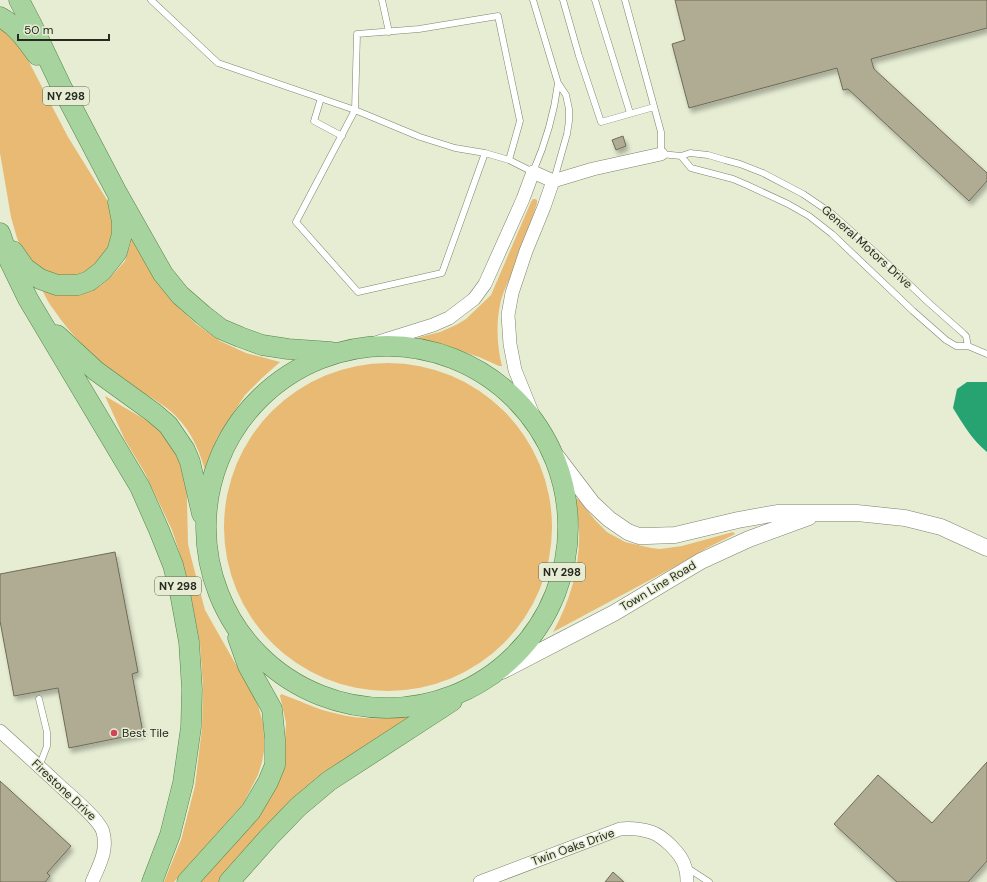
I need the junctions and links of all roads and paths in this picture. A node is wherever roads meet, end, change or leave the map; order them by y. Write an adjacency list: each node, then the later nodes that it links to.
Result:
1 (19, 0): 11 (main road, NY 298)
2 (151, 0): 12 (lane)
3 (382, 0): 9 (lane)
4 (533, 0): 10 (lane)
5 (563, 0): 15 (lane)
6 (595, 0): 15 (lane)
7 (626, 0): 13 (lane)
8 (0, 17): 11 (main road)
9 (389, 32): 14 (lane); 20 (lane)
10 (558, 82): 21 (lane); 22 (lane)
11 (62, 88): 23 (main road, NY 298)
12 (321, 98): 14 (lane); 16 (lane)
13 (654, 106): 15 (lane); 18 (lane)
14 (355, 110): 16 (lane); 17 (lane)
15 (630, 113)
16 (342, 136): 17 (lane)
17 (485, 153): 20 (lane)
18 (661, 154): 19 (lane, General Motors Drive); 22 (street, General Motors Drive)
19 (681, 156): 27 (lane, General Motors Drive); 27 (lane, General Motors Drive)
20 (509, 160): 21 (lane)
21 (533, 172): 22 (street); 26 (street)
22 (553, 181): 30 (street)
23 (116, 190): 24 (main road); 28 (main road, NY 298)
24 (0, 232): 25 (main road, NY 298)
25 (39, 319): 33 (main road, NY 298); 43 (main road, NY 298)
26 (369, 345): 28 (main road, NY 298); 30 (main road, NY 298)
27 (968, 346): 29 (lane, General Motors Drive)
28 (331, 352): 33 (main road)
29 (987, 354)
30 (536, 422): 31 (main road, NY 298)
31 (557, 457): 32 (street, Town Line Road); 36 (main road, NY 298)
32 (820, 512): 34 (street, Town Line Road); 36 (street, Town Line Road)
33 (205, 526): 35 (main road)
34 (987, 548)
35 (233, 623): 37 (main road); 44 (main road)
36 (502, 671): 37 (main road, NY 298)
37 (466, 692): 45 (main road, NY 298)
38 (40, 699): 40 (lane)
39 (0, 731): 40 (street, Firestone Drive)
40 (39, 767): 42 (street, Firestone Drive)
41 (685, 866): 46 (street, Twin Oaks Drive); 47 (street, Twin Oaks Drive); 48 (lane)
42 (92, 882)
43 (152, 882)
44 (187, 882)
45 (229, 882)
46 (480, 882)
47 (687, 882)
48 (709, 882)

